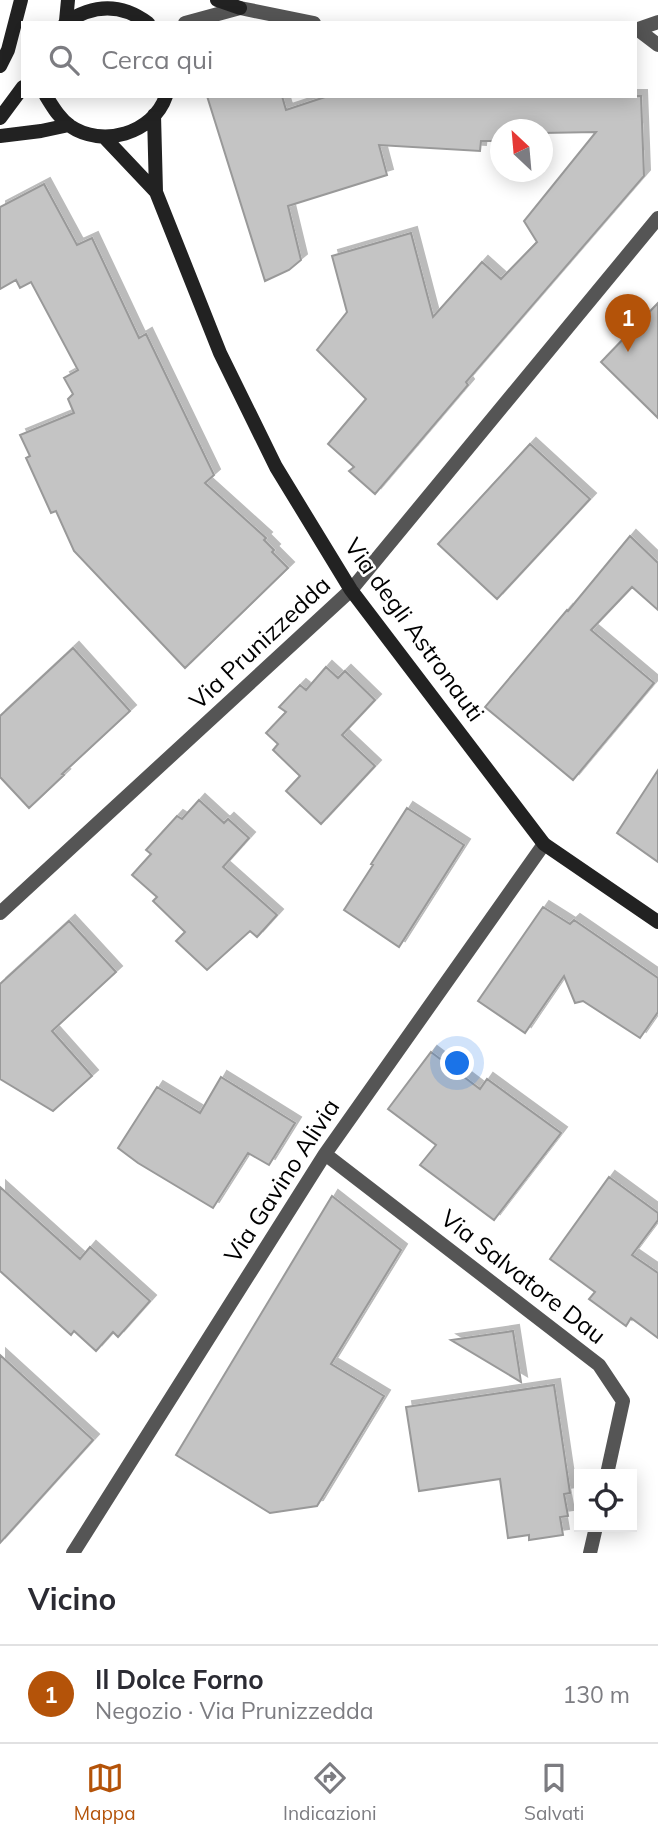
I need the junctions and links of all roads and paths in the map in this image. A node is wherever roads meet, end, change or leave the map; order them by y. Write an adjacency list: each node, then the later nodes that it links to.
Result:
1 (21, 0): 15 (main road)
2 (68, 0): 6 (main road)
3 (216, 0): 5 (main road)
4 (127, 6): 7 (main road); 8 (main road)
5 (240, 8): 9 (street); 10 (street)
6 (66, 21)
7 (68, 21)
8 (146, 21)
9 (193, 21)
10 (304, 21)
11 (658, 22): 12 (street)
12 (637, 29)
13 (637, 30): 14 (street)
14 (658, 46)
15 (0, 66)
16 (21, 90): 20 (main road)
17 (47, 98): 21 (main road)
18 (165, 98): 19 (main road)
19 (154, 116): 23 (main road); 24 (main road, Via degli Astronauti)
20 (0, 118)
21 (69, 125): 22 (main road); 23 (main road)
22 (0, 136)
23 (104, 137): 24 (main road, Via degli Astronauti)
24 (156, 192): 26 (main road, Via degli Astronauti)
25 (658, 218): 26 (street, Via Prunizzedda)
26 (351, 590): 27 (main road, Via degli Astronauti); 28 (street, Via Prunizzedda)
27 (544, 844): 29 (main road, Via degli Astronauti); 30 (street, Via Gavino Alivia)
28 (0, 914)
29 (658, 922)
30 (325, 1154): 31 (street, Via Salvatore Dau); 33 (street, Via Gavino Alivia)
31 (608, 1469)
32 (595, 1532): 34 (street)
33 (73, 1553)
34 (590, 1553)

